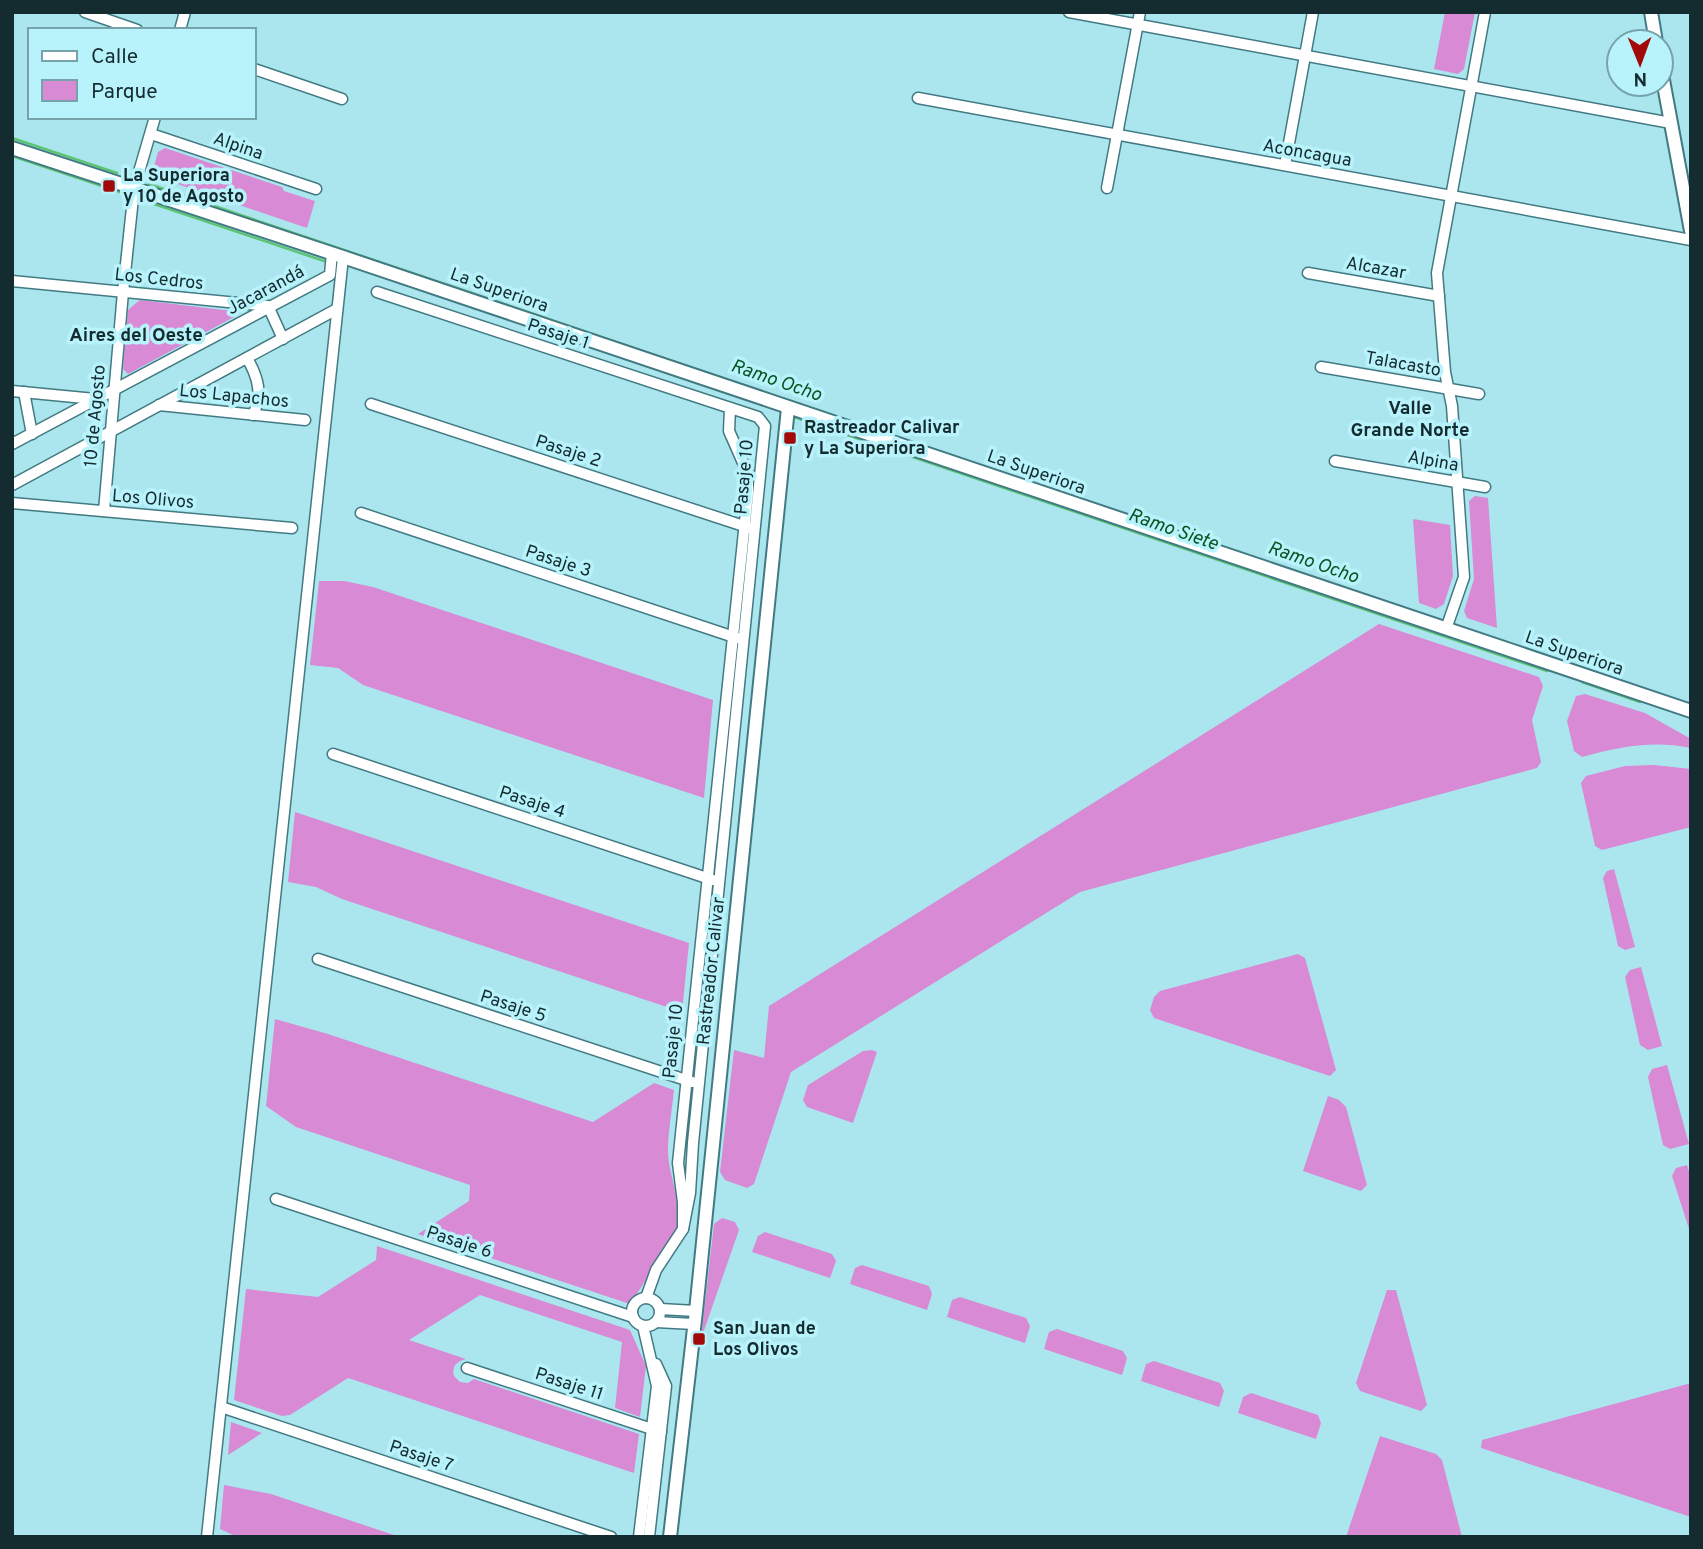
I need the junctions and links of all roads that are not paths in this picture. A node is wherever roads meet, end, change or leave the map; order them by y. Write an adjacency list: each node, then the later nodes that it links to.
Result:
1 (85, 12): 7 (street)
2 (1069, 12): 6 (street)
3 (1140, 12): 6 (street)
4 (1313, 12): 8 (street)
5 (1485, 12): 10 (street)
6 (1137, 25): 8 (street); 17 (street)
7 (131, 28)
8 (1305, 56): 10 (street); 19 (street)
9 (256, 70): 13 (street)
10 (1471, 86): 15 (street); 23 (street)
11 (918, 98): 17 (street, Aconcagua)
12 (1666, 98): 15 (street)
13 (342, 99)
14 (155, 119): 16 (street, 10 de Agosto)
15 (1671, 123): 24 (street)
16 (151, 134): 21 (street, 10 de Agosto); 22 (street, Alpina)
17 (1117, 134): 19 (street, Aconcagua); 20 (street)
18 (12, 148): 21 (street, La Superiora)
19 (1285, 166): 23 (street, Aconcagua)
20 (1107, 188)
21 (134, 189): 26 (street, La Superiora); 29 (street, 10 de Agosto)
22 (316, 190)
23 (1451, 196): 25 (street, Aconcagua); 31 (street)
24 (1691, 231)
25 (1691, 240)
26 (337, 255): 32 (street, Jacarandá); 33 (street); 44 (street, La Superiora)
27 (1308, 273): 31 (street, Alcazar)
28 (12, 281): 29 (street, Los Cedros)
29 (123, 292): 32 (street, Los Cedros); 37 (street, 10 de Agosto)
30 (377, 292): 45 (street, Pasaje 1)
31 (1439, 296): 38 (street)
32 (268, 306): 34 (street); 37 (street, Jacarandá)
33 (337, 309): 34 (street); 80 (street)
34 (283, 339): 35 (street)
35 (247, 358): 43 (street); 46 (street)
36 (1321, 367): 38 (street, Talacasto)
37 (114, 389): 41 (street, Jacarandá); 48 (street, 10 de Agosto)
38 (1448, 389): 40 (street, Talacasto); 52 (street)
39 (18, 391): 41 (street); 49 (street)
40 (1479, 394)
41 (96, 399): 49 (street, Jacarandá)
42 (371, 404): 58 (street, Pasaje 2)
43 (159, 405): 46 (street, Los Lapachos); 48 (street)
44 (788, 408): 61 (street, La Superiora); 76 (street, Rastreador Calivar)
45 (730, 409): 58 (street, Pasaje 10); 60 (street, Pasaje 10)
46 (253, 415): 47 (street, Los Lapachos)
47 (305, 420)
48 (111, 431): 53 (street); 56 (street, 10 de Agosto)
49 (32, 434): 50 (street, Jacarandá)
50 (12, 444)
51 (1335, 461): 52 (street, Alpina)
52 (1457, 482): 54 (street, Alpina); 61 (street)
53 (12, 485)
54 (1485, 487)
55 (12, 503): 56 (street, Los Olivos)
56 (104, 511): 59 (street, Los Olivos)
57 (361, 513): 62 (street, Pasaje 3)
58 (744, 527): 60 (street, Pasaje 2); 62 (street, Pasaje 10)
59 (292, 528)
60 (756, 530): 63 (street, Pasaje 10)
61 (1446, 629): 64 (street, La Superiora)
62 (732, 636): 63 (street, Pasaje 3); 66 (street, Pasaje 10)
63 (744, 640): 67 (street, Pasaje 10)
64 (1691, 711)
65 (333, 754): 66 (street, Pasaje 4)
66 (708, 879): 67 (street, Pasaje 4); 69 (street, Pasaje 10)
67 (720, 883): 70 (street, Pasaje 10)
68 (318, 959): 69 (street, Pasaje 5)
69 (686, 1080): 70 (street, Pasaje 5); 72 (street, Pasaje 10)
70 (699, 1084): 72 (street, Pasaje 10)
71 (276, 1199): 75 (street, Pasaje 6)
72 (683, 1229): 73 (street, Pasaje 10)
73 (646, 1298): 74 (street); 75 (street)
74 (660, 1309): 76 (street); 77 (street)
75 (633, 1317): 78 (street)
76 (695, 1317): 77 (street); 86 (street, Rastreador Calivar)
77 (656, 1322): 78 (street)
78 (643, 1326): 81 (street)
79 (467, 1368): 81 (street, Pasaje 11)
80 (221, 1407): 82 (street); 83 (street, Pasaje 7)
81 (656, 1431): 84 (street); 85 (street)
82 (207, 1537)
83 (611, 1537)
84 (639, 1537)
85 (649, 1537)
86 (670, 1537)

